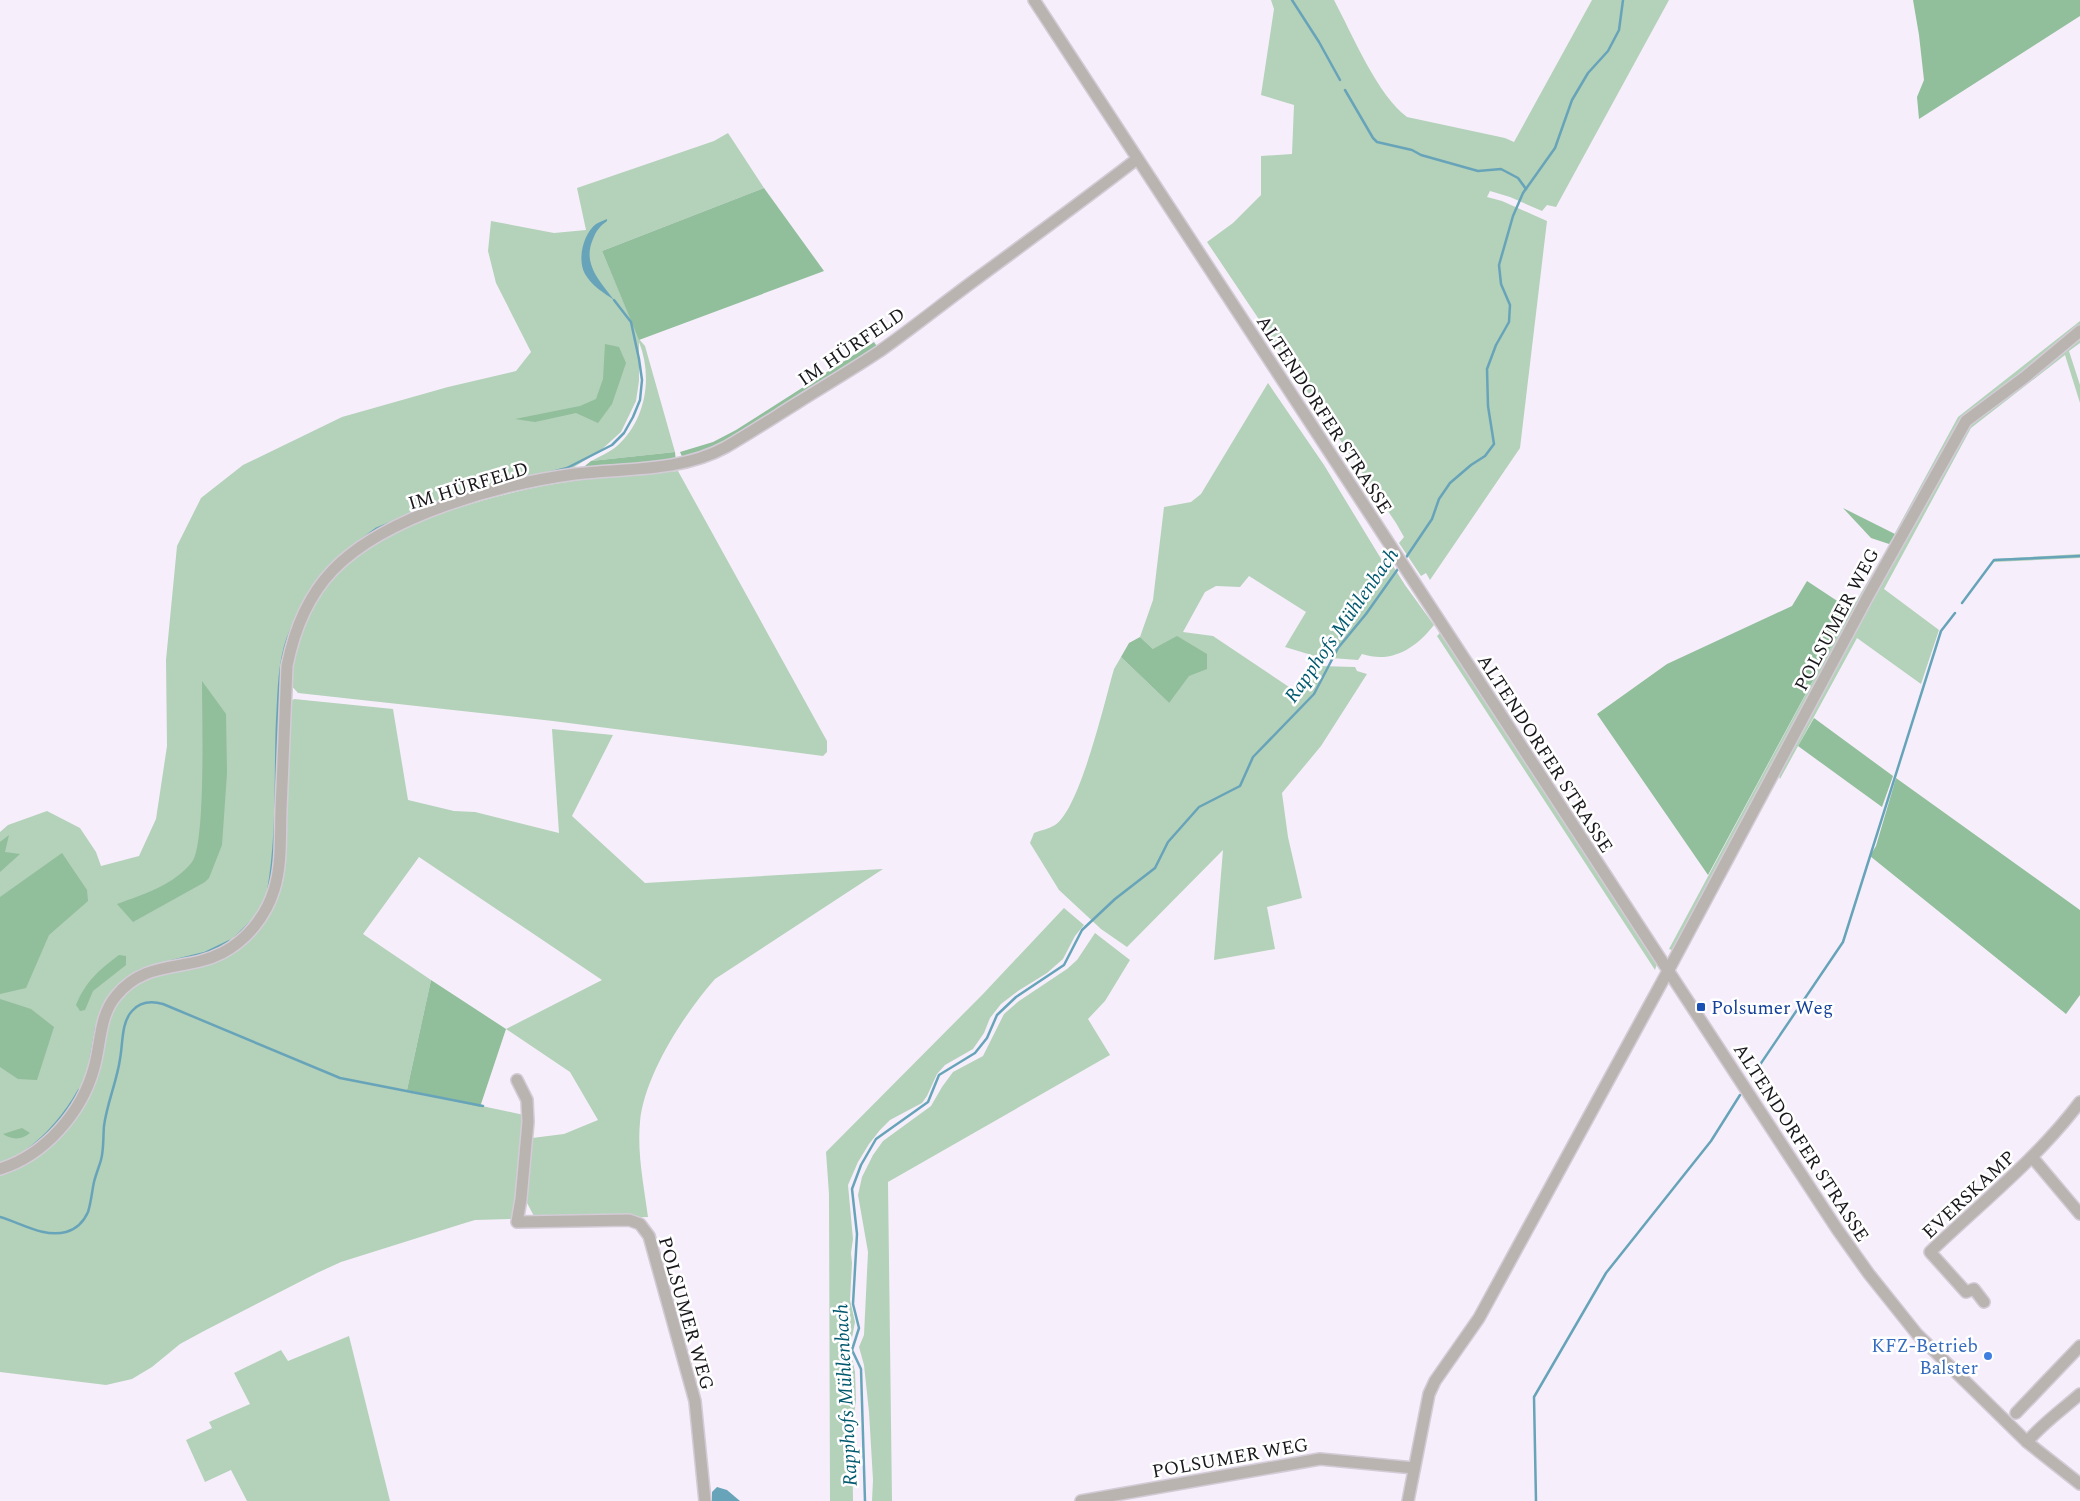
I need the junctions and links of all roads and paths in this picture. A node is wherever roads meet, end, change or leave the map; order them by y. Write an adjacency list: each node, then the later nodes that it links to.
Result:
1 (1034, 0): 2 (street, ALTENDORFER STRASSE)
2 (1137, 159): 4 (street, ALTENDORFER STRASSE); 8 (street, IM HÜRFELD)
3 (2080, 331): 4 (street, POLSUMER WEG)
4 (1668, 971): 14 (street, ALTENDORFER STRASSE); 15 (street, POLSUMER WEG)
5 (517, 1080): 17 (street, POLSUMER WEG)
6 (2080, 1102): 7 (street, EVERSKAMP)
7 (2032, 1158): 9 (street); 10 (street, EVERSKAMP)
8 (0, 1169)
9 (2080, 1214)
10 (1984, 1302)
11 (2080, 1346): 13 (street)
12 (2080, 1394): 14 (street)
13 (2016, 1413)
14 (2027, 1442): 16 (street, ALTENDORFER STRASSE)
15 (1414, 1468): 18 (street, POLSUMER WEG); 19 (street, POLSUMER WEG)
16 (2080, 1484)
17 (705, 1501)
18 (1082, 1501)
19 (1408, 1501)

